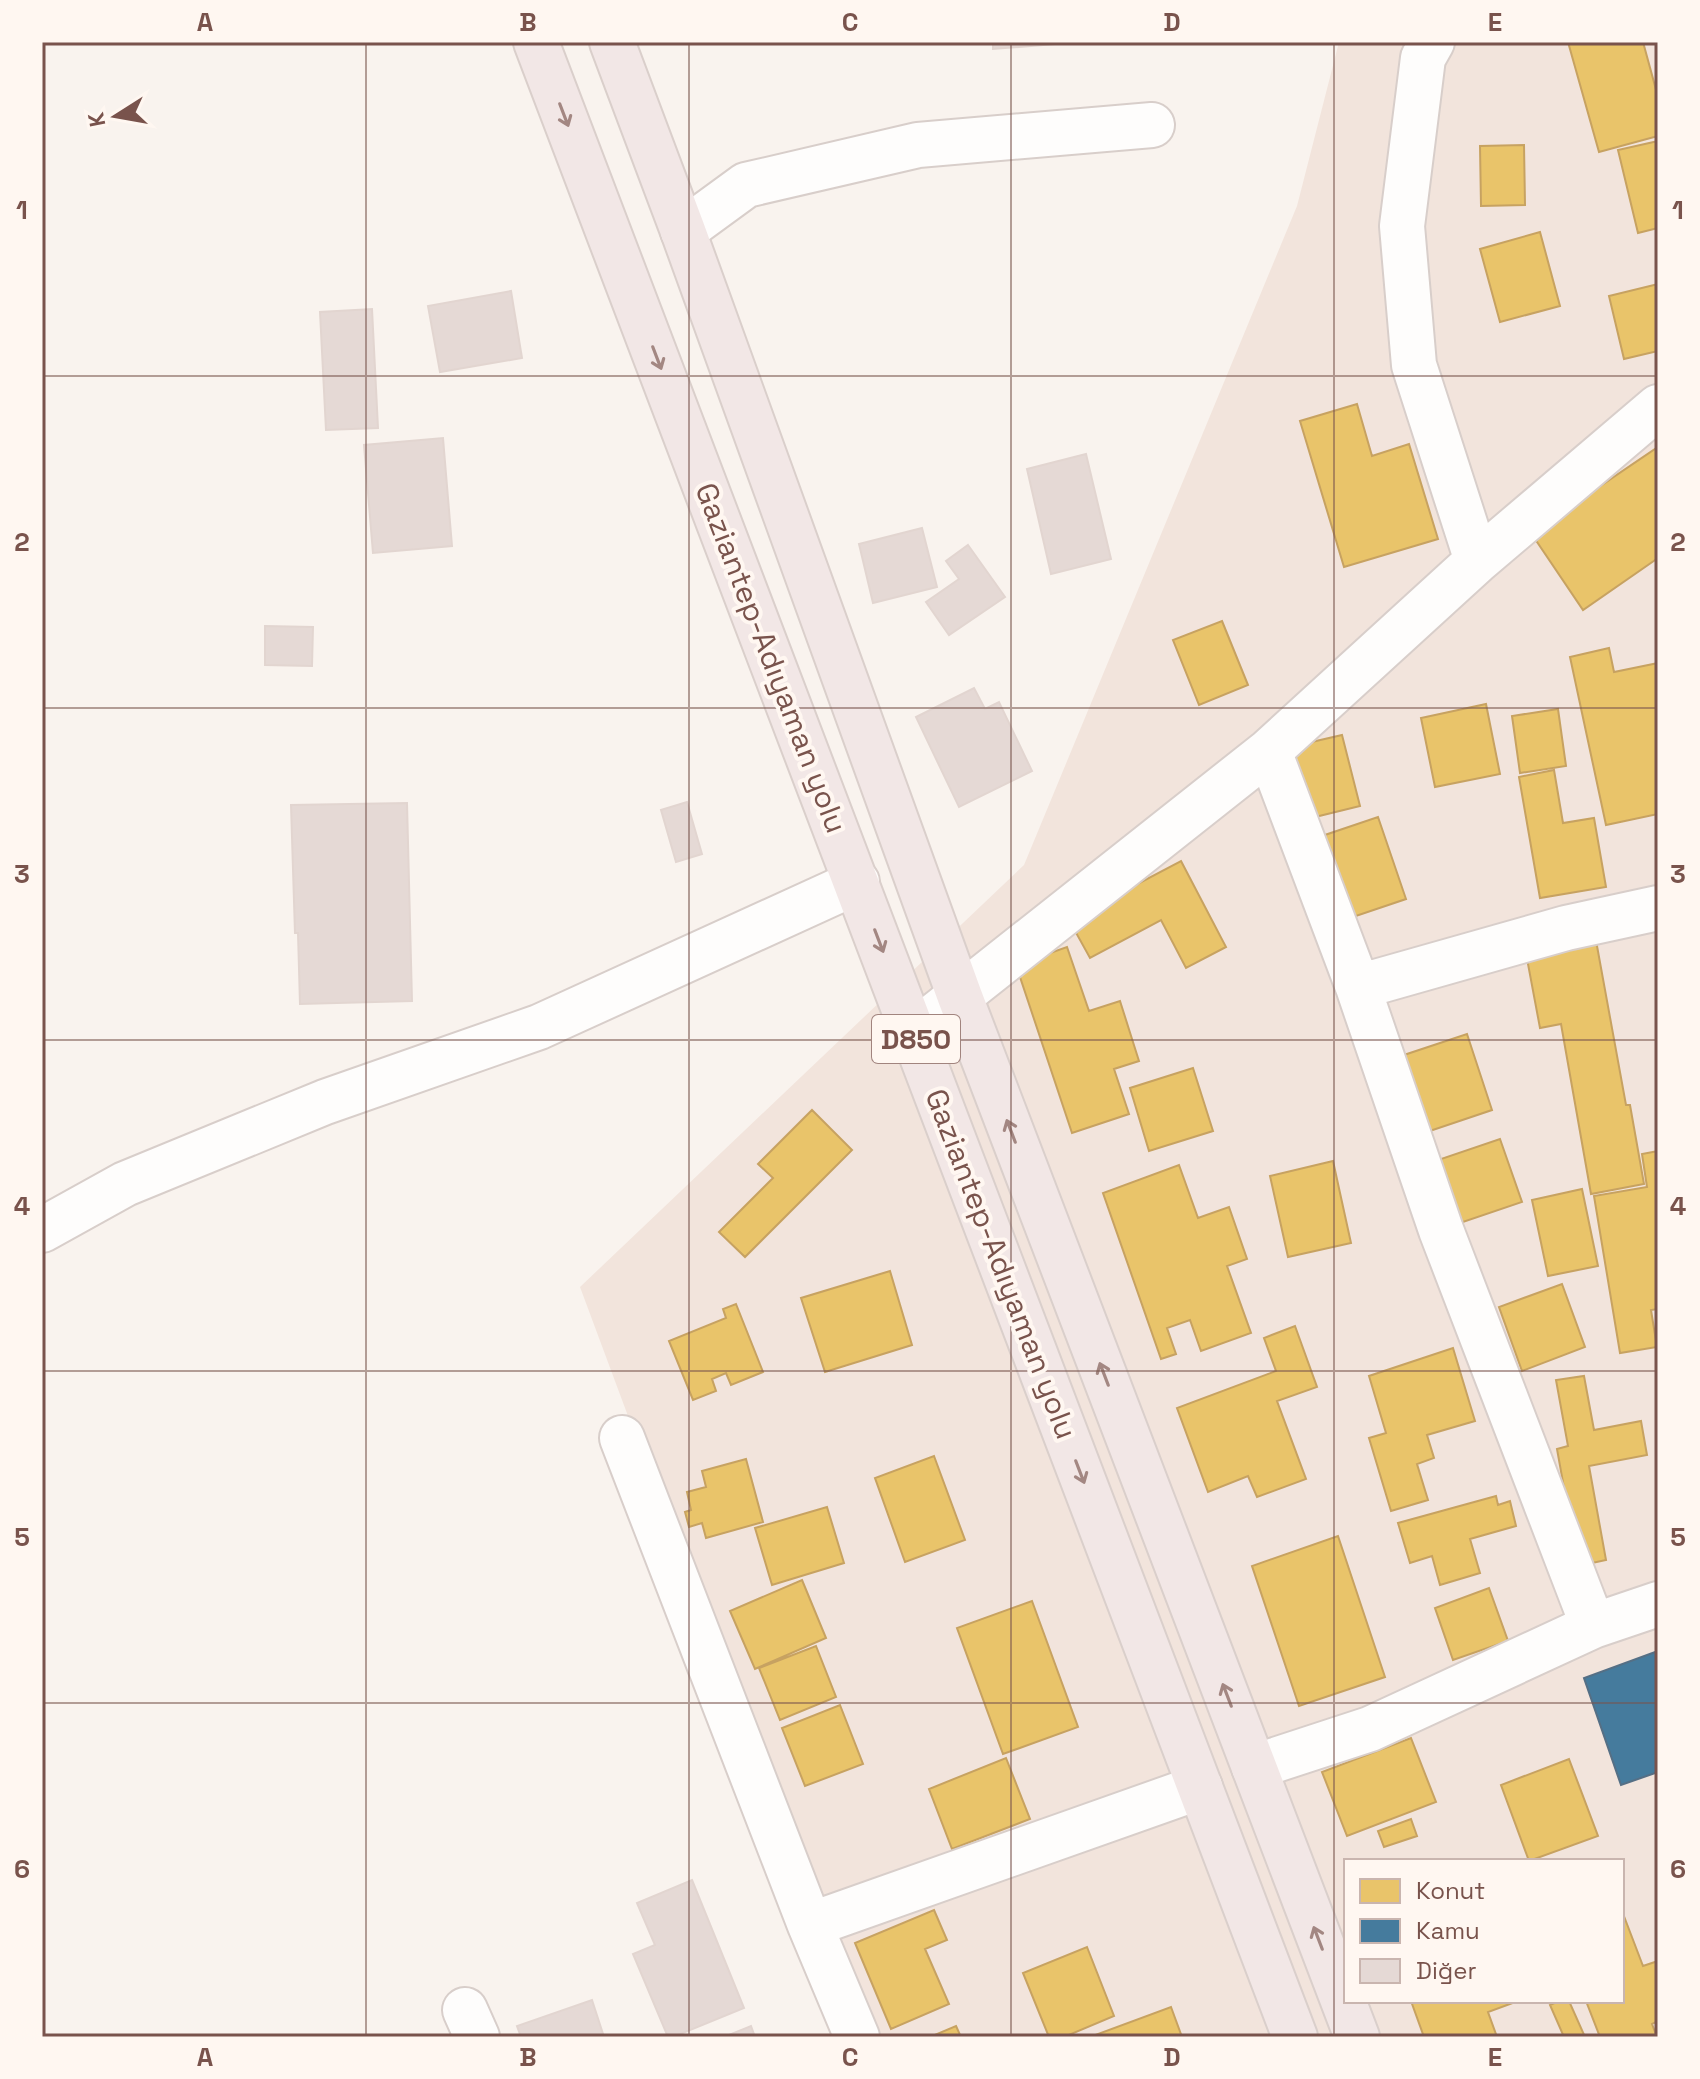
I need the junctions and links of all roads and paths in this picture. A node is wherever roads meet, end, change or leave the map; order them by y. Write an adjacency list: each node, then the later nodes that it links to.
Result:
1 (536, 42): 9 (highway, Gaziantep-Adıyaman yolu / D850, one-way to 9)
2 (612, 42): 5 (highway, Gaziantep-Adıyaman yolu / D850)
3 (1432, 42): 7 (street)
4 (1152, 125): 5 (street)
5 (683, 231): 12 (highway, Gaziantep-Adıyaman yolu / D850)
6 (1658, 407): 7 (street)
7 (1477, 561): 8 (street)
8 (1269, 751): 11 (street); 12 (street)
9 (857, 882): 13 (highway, Gaziantep-Adıyaman yolu / D850, one-way to 13); 14 (street)
10 (1658, 908): 11 (street)
11 (1358, 987): 17 (street)
12 (960, 997): 13 (street); 18 (highway, Gaziantep-Adıyaman yolu / D850, one-way to 12)
13 (914, 1032): 19 (highway, Gaziantep-Adıyaman yolu / D850, one-way to 19)
14 (42, 1230)
15 (622, 1438): 20 (street)
16 (1658, 1604): 17 (street)
17 (1593, 1626): 18 (street)
18 (1254, 1767): 22 (highway, Gaziantep-Adıyaman yolu / D850, one-way to 18)
19 (1200, 1787): 20 (street); 24 (highway, Gaziantep-Adıyaman yolu / D850)
20 (810, 1925): 23 (street)
21 (1344, 2003): 25 (highway, Gaziantep-Adıyaman yolu / D850, one-way to 21)
22 (1344, 2003)
23 (857, 2037)
24 (1295, 2037)
25 (1357, 2037)

